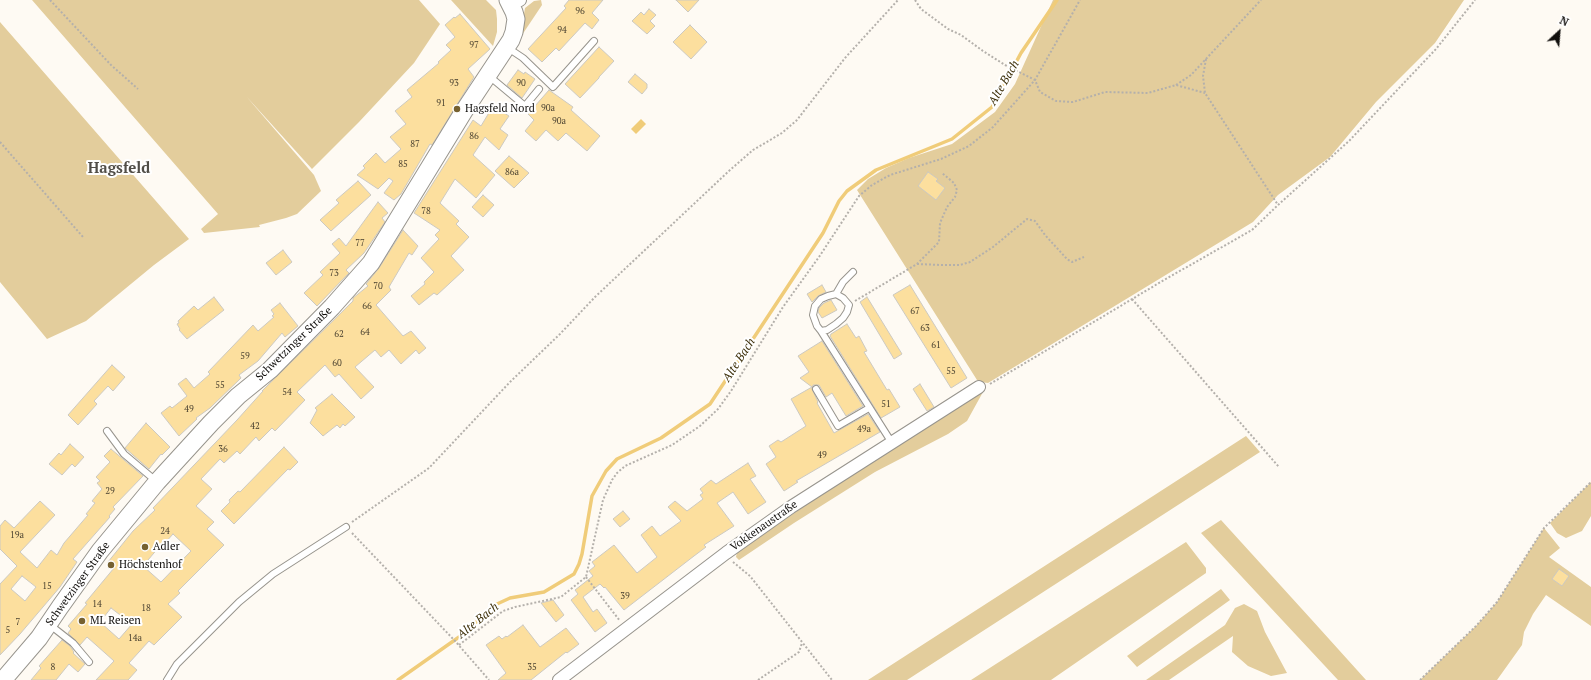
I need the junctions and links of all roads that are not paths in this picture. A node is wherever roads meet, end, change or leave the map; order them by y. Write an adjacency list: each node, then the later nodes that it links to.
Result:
1 (513, 2): 3 (main road, Schwetzinger Straße)
2 (594, 41): 3 (lane)
3 (506, 48): 4 (main road, Schwetzinger Straße)
4 (488, 75): 5 (lane); 14 (main road, Schwetzinger Straße)
5 (540, 89)
6 (853, 272): 7 (lane)
7 (836, 294): 8 (lane); 8 (lane)
8 (821, 331): 11 (lane)
9 (979, 387): 13 (street, Vokkenaustraße)
10 (816, 389): 11 (lane)
11 (869, 408): 13 (lane)
12 (108, 431): 14 (lane)
13 (892, 443): 20 (street, Vokkenaustraße)
14 (157, 482): 16 (main road, Schwetzinger Straße)
15 (346, 527): 19 (lane)
16 (49, 624): 17 (lane); 18 (main road, Schwetzinger Straße)
17 (89, 662)
18 (3, 680)
19 (167, 680)
20 (559, 680)

